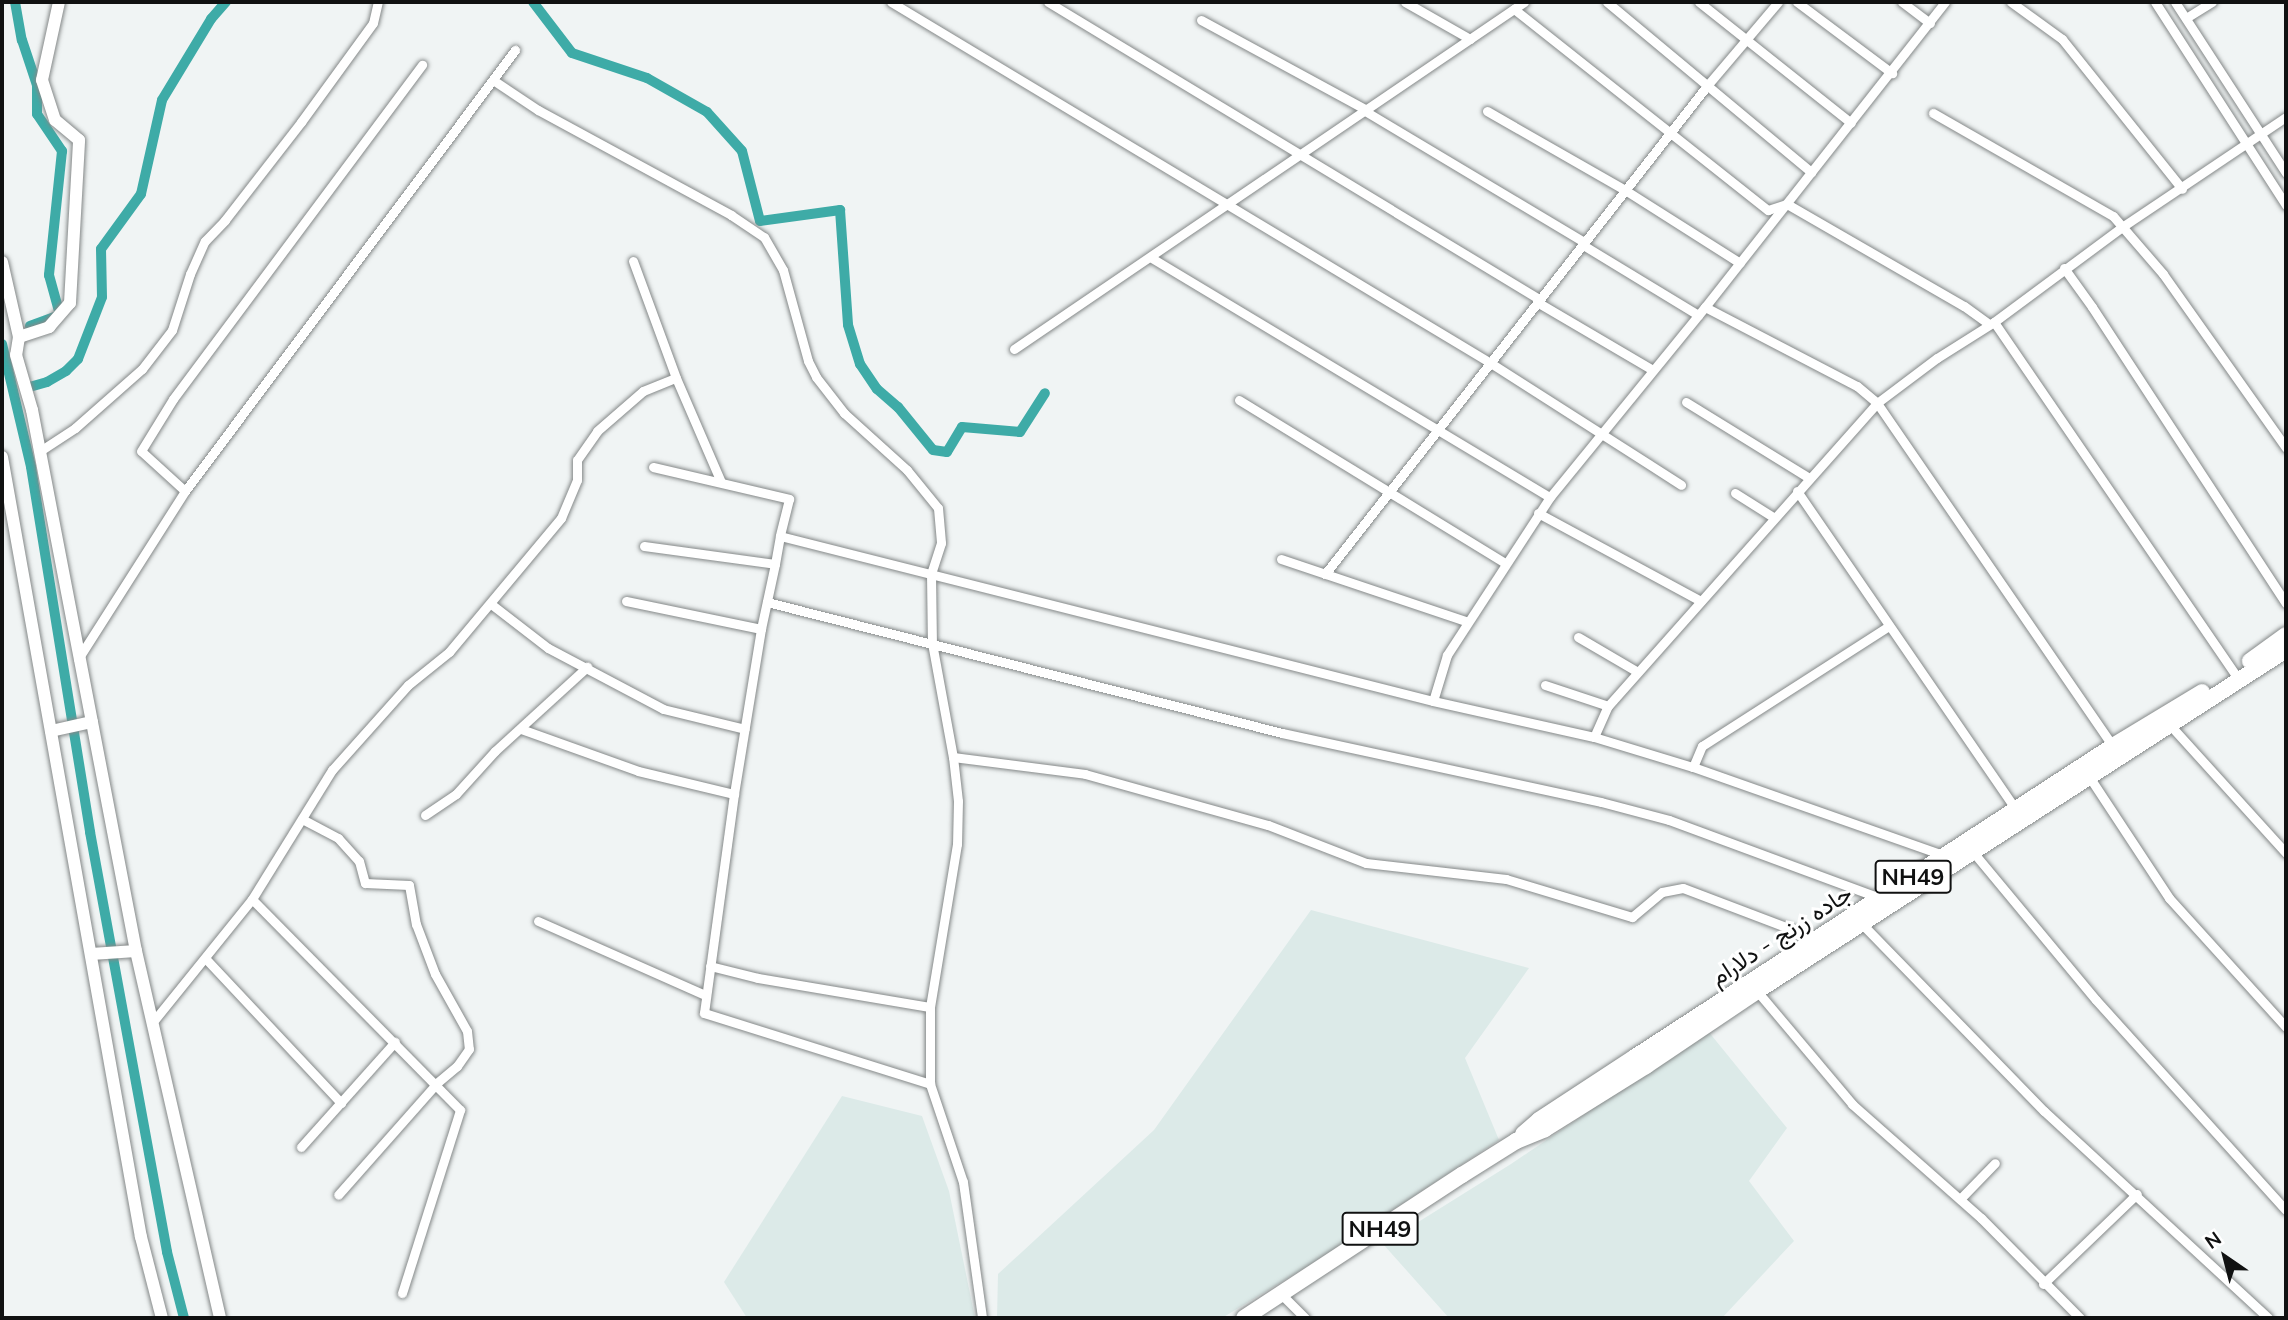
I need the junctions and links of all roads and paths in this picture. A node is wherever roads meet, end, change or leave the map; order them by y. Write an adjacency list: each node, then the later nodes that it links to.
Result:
1 (59, 2): 55 (street)
2 (378, 2): 66 (street)
3 (891, 2): 43 (street)
4 (1048, 2): 36 (street)
5 (1405, 2): 21 (street)
6 (1524, 2): 17 (street)
7 (1606, 2): 27 (street)
8 (1699, 2): 22 (street)
9 (1778, 2): 22 (street)
10 (1797, 2): 25 (street)
11 (1902, 2): 20 (street)
12 (1945, 2): 20 (street)
13 (2011, 2): 39 (street)
14 (2155, 2): 35 (street)
15 (2175, 2): 18 (street)
16 (2212, 2): 18 (street)
17 (1514, 9): 21 (street); 33 (street)
18 (2186, 18): 34 (street)
19 (1201, 20): 28 (street)
20 (1930, 23): 25 (street)
21 (1470, 39): 28 (street)
22 (1745, 39): 27 (street); 32 (street)
23 (515, 50): 26 (street)
24 (422, 65): 72 (street)
25 (1892, 73): 32 (street)
26 (493, 80): 72 (street); 84 (street)
27 (1706, 87): 33 (street); 37 (street)
28 (1366, 110): 36 (street); 45 (street)
29 (1487, 111): 40 (street)
30 (1933, 113): 44 (street)
31 (2286, 117): 34 (street)
32 (1851, 123): 37 (street)
33 (1671, 133): 40 (street); 41 (street)
34 (2261, 134): 35 (street); 38 (street)
35 (2246, 142): 39 (street); 42 (street)
36 (1301, 155): 43 (street); 51 (street)
37 (1811, 172): 41 (street)
38 (2286, 173)
39 (2182, 189): 44 (street)
40 (1625, 190): 45 (street); 49 (street)
41 (1787, 204): 49 (street); 54 (street)
42 (2286, 205)
43 (1228, 206): 46 (street); 57 (street)
44 (2122, 227): 50 (street); 65 (street)
45 (1583, 243): 51 (street); 53 (street)
46 (1150, 257): 56 (street); 63 (street)
47 (634, 261): 59 (street)
48 (2, 262): 55 (street)
49 (1740, 263): 52 (street)
50 (2064, 268): 54 (street); 89 (street)
51 (1538, 301): 57 (street); 58 (street)
52 (1705, 307): 53 (street); 62 (street)
53 (1698, 315): 58 (street)
54 (1992, 323): 62 (street); 101 (street)
55 (19, 337): 66 (street)
56 (1014, 349)
57 (1489, 362): 63 (street); 64 (street)
58 (1653, 370): 64 (street)
59 (676, 378): 70 (street); 90 (street)
60 (1239, 400): 75 (street)
61 (1686, 402): 69 (street)
62 (1877, 403): 69 (street); 111 (street)
63 (1437, 428): 75 (street); 76 (street)
64 (1602, 433): 71 (street); 76 (street)
65 (2286, 449)
66 (40, 451): 98 (street)
67 (2, 457): 109 (street)
68 (653, 467): 70 (street)
69 (1809, 478): 73 (street)
70 (721, 482): 79 (street)
71 (1681, 485)
72 (185, 491): 98 (street)
73 (1797, 491): 78 (street); 92 (street)
74 (1735, 493): 78 (street)
75 (1389, 494): 82 (street); 85 (street)
76 (1550, 497): 77 (street)
77 (1538, 513): 82 (street); 87 (street)
78 (1773, 517): 87 (street)
79 (780, 536): 83 (street); 84 (street)
80 (644, 546): 83 (street)
81 (1281, 559): 85 (street)
82 (1505, 563): 91 (street)
83 (775, 564): 88 (street)
84 (931, 574): 96 (street); 103 (street)
85 (1325, 574): 91 (street)
86 (626, 601): 93 (street)
87 (1701, 601): 100 (street)
88 (767, 602): 93 (street); 96 (street)
89 (2286, 603)
90 (491, 604): 99 (street); 118 (street)
91 (1468, 622): 103 (street)
92 (1889, 626): 113 (street); 116 (street)
93 (761, 629): 108 (street)
94 (2286, 635): 101 (highway, جاده زرنج - دلارام / NH49)
95 (1578, 637): 100 (street)
96 (932, 643): 112 (street); 122 (street)
97 (2286, 650): 106 (highway, جاده زرنج - دلارام / NH49)
98 (78, 659): 105 (street)
99 (587, 667): 107 (street); 108 (street)
100 (1638, 672): 104 (street)
101 (2234, 673): 111 (highway, جاده زرنج - دلارام / NH49)
102 (1545, 685): 104 (street)
103 (1433, 701): 110 (street)
104 (1608, 706): 110 (street)
105 (92, 722): 109 (street); 127 (street)
106 (2170, 725): 114 (highway, جاده زرنج - دلارام / NH49); 120 (street)
107 (521, 729): 115 (street); 117 (street)
108 (745, 729): 115 (street)
109 (51, 731): 128 (street)
110 (1594, 737): 113 (street)
111 (2113, 746): 116 (highway, جاده زرنج - دلارام / NH49)
112 (953, 757): 126 (street); 133 (street)
113 (1693, 767): 121 (street)
114 (2090, 778): 119 (highway, جاده زرنج - دلارام / NH49); 135 (street)
115 (734, 794): 130 (street)
116 (2016, 810): 121 (highway, جاده زرنج - دلارام / NH49)
117 (425, 815)
118 (302, 819): 123 (street); 137 (street)
119 (1973, 852): 125 (highway, جاده زرنج - دلارام / NH49); 146 (street)
120 (2286, 853)
121 (1945, 856): 122 (highway, جاده زرنج - دلارام / NH49)
122 (1881, 898): 126 (highway, جاده زرنج - دلارام / NH49)
123 (252, 899): 129 (street); 136 (street)
124 (538, 921): 132 (street)
125 (1863, 924): 131 (highway, جاده زرنج - دلارام / NH49); 143 (street)
126 (1817, 939): 140 (highway, جاده زرنج - دلارام / NH49)
127 (136, 951): 128 (street); 134 (street)
128 (91, 954): 150 (street)
129 (205, 958): 134 (street); 139 (street)
130 (710, 966): 132 (street); 133 (street)
131 (1757, 991): 140 (highway, جاده زرنج - دلارام / NH49); 145 (street)
132 (705, 995): 138 (street)
133 (930, 1007): 138 (street)
134 (152, 1023): 151 (street)
135 (2286, 1027)
136 (395, 1042): 137 (street); 139 (street)
137 (437, 1083): 144 (street); 148 (street)
138 (930, 1084): 152 (street)
139 (341, 1102): 141 (street)
140 (1516, 1141): 149 (highway, جاده زرنج - دلارام / NH49)
141 (301, 1147)
142 (1995, 1163): 145 (street)
143 (2137, 1194): 147 (street); 156 (street)
144 (338, 1195)
145 (1960, 1199): 147 (street)
146 (2286, 1210)
147 (2043, 1284): 155 (street)
148 (402, 1293)
149 (1281, 1294): 153 (highway, جاده زرنج - دلارام / NH49); 154 (street)
150 (162, 1318)
151 (220, 1318)
152 (982, 1318)
153 (1244, 1318)
154 (1305, 1318)
155 (2080, 1318)
156 (2267, 1318)

